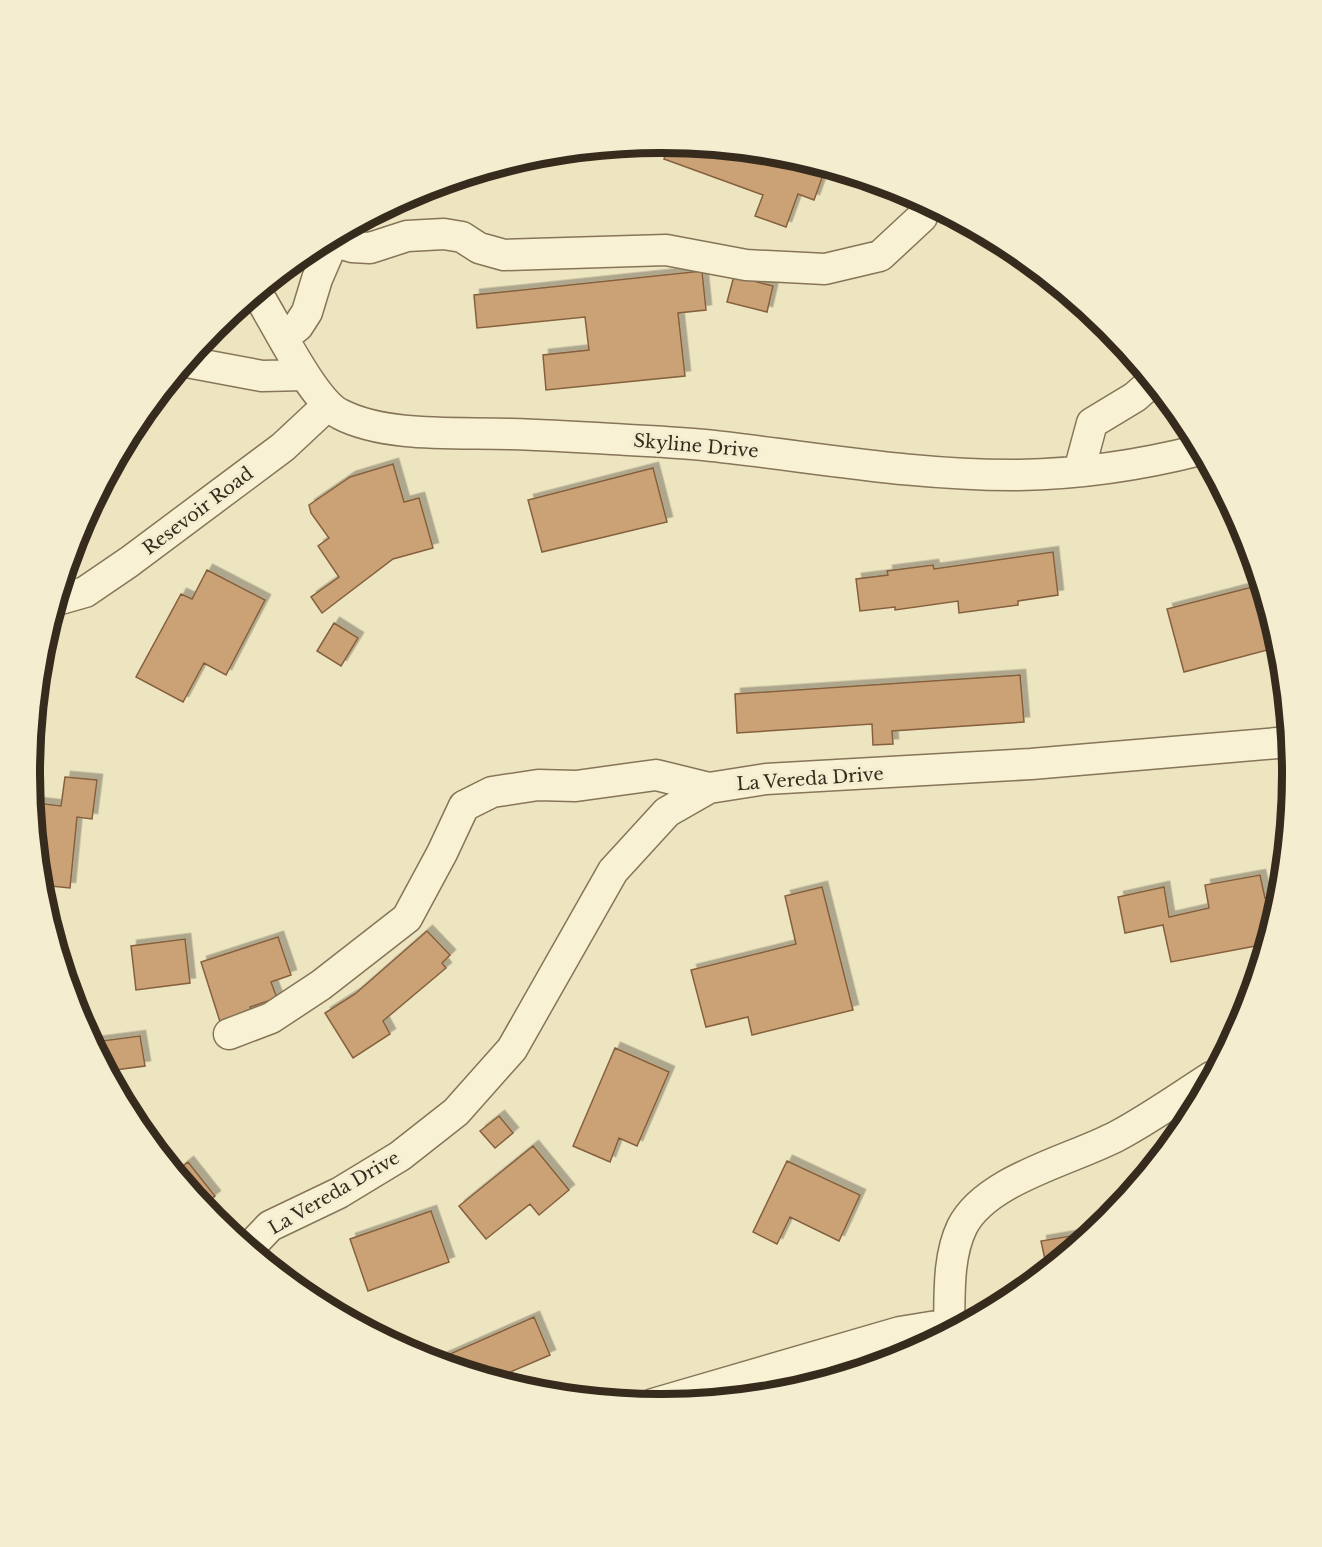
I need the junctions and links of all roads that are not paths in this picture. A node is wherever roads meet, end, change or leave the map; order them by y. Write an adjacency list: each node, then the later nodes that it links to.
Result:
1 (923, 212): 2 (street)
2 (342, 242)
3 (329, 250): 5 (street)
4 (261, 299): 5 (street, Skyline Drive)
5 (284, 337): 7 (street, Skyline Drive)
6 (195, 363): 7 (street)
7 (306, 375): 9 (street, Skyline Drive)
8 (1146, 387): 11 (street)
9 (328, 405): 11 (street, Skyline Drive); 12 (street, Resevoir Road)
10 (1191, 452): 11 (street, Skyline Drive)
11 (1079, 471)
12 (66, 597)
13 (1280, 743): 14 (street, La Vereda Drive)
14 (710, 788): 15 (street); 17 (street, La Vereda Drive)
15 (229, 1034)
16 (1197, 1086): 18 (street)
17 (255, 1242)
18 (949, 1322)
19 (937, 1329): 20 (street)
20 (690, 1393)

